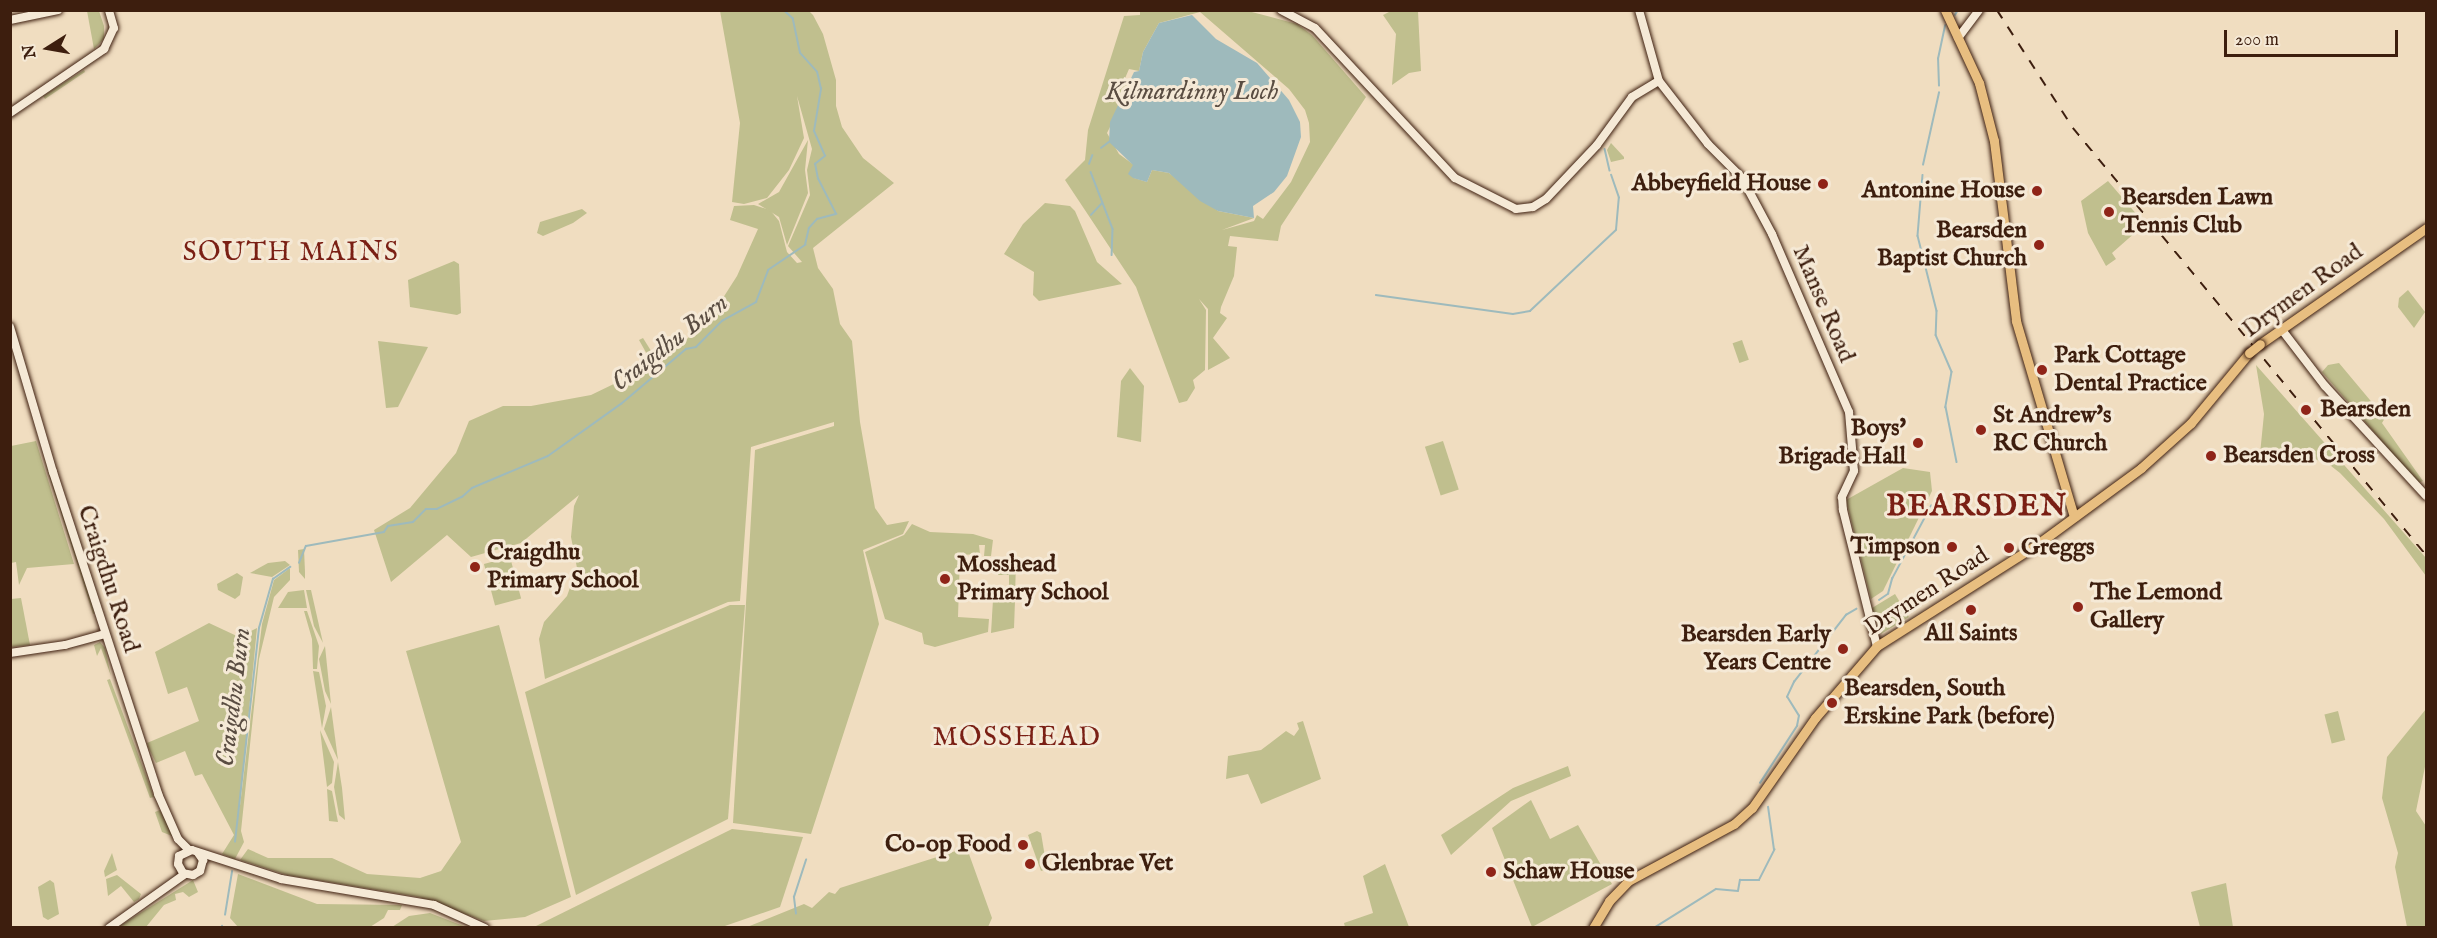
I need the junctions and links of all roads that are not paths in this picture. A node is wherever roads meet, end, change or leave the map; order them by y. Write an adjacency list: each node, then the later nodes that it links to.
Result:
1 (58, 10): 7 (street)
2 (109, 10): 10 (street)
3 (1281, 10): 9 (street)
4 (1638, 10): 9 (street, Manse Road)
5 (1944, 10): 8 (main road)
6 (1979, 10): 8 (street)
7 (10, 20)
8 (1958, 38): 15 (main road)
9 (1659, 81): 17 (street, Manse Road)
10 (10, 113)
11 (2427, 228): 13 (main road, Drymen Road)
12 (10, 327): 16 (street, Craigdhu Road)
13 (2282, 330): 14 (street); 15 (main road, Drymen Road, bridge)
14 (2427, 496)
15 (2074, 517): 17 (main road, Drymen Road)
16 (105, 634): 18 (street); 19 (street, Craigdhu Road)
17 (1877, 646): 27 (main road, Drymen Road)
18 (10, 653)
19 (178, 839): 20 (street, Craigdhu Road); 21 (street, Craigdhu Road)
20 (194, 851): 21 (street); 22 (street, Craigdhu Road); 23 (street)
21 (179, 856): 24 (street, Craigdhu Road)
22 (218, 859): 23 (street); 26 (street, Craigdhu Road)
23 (203, 864): 24 (street)
24 (182, 871): 25 (street)
25 (109, 927)
26 (485, 927)
27 (1593, 927)

